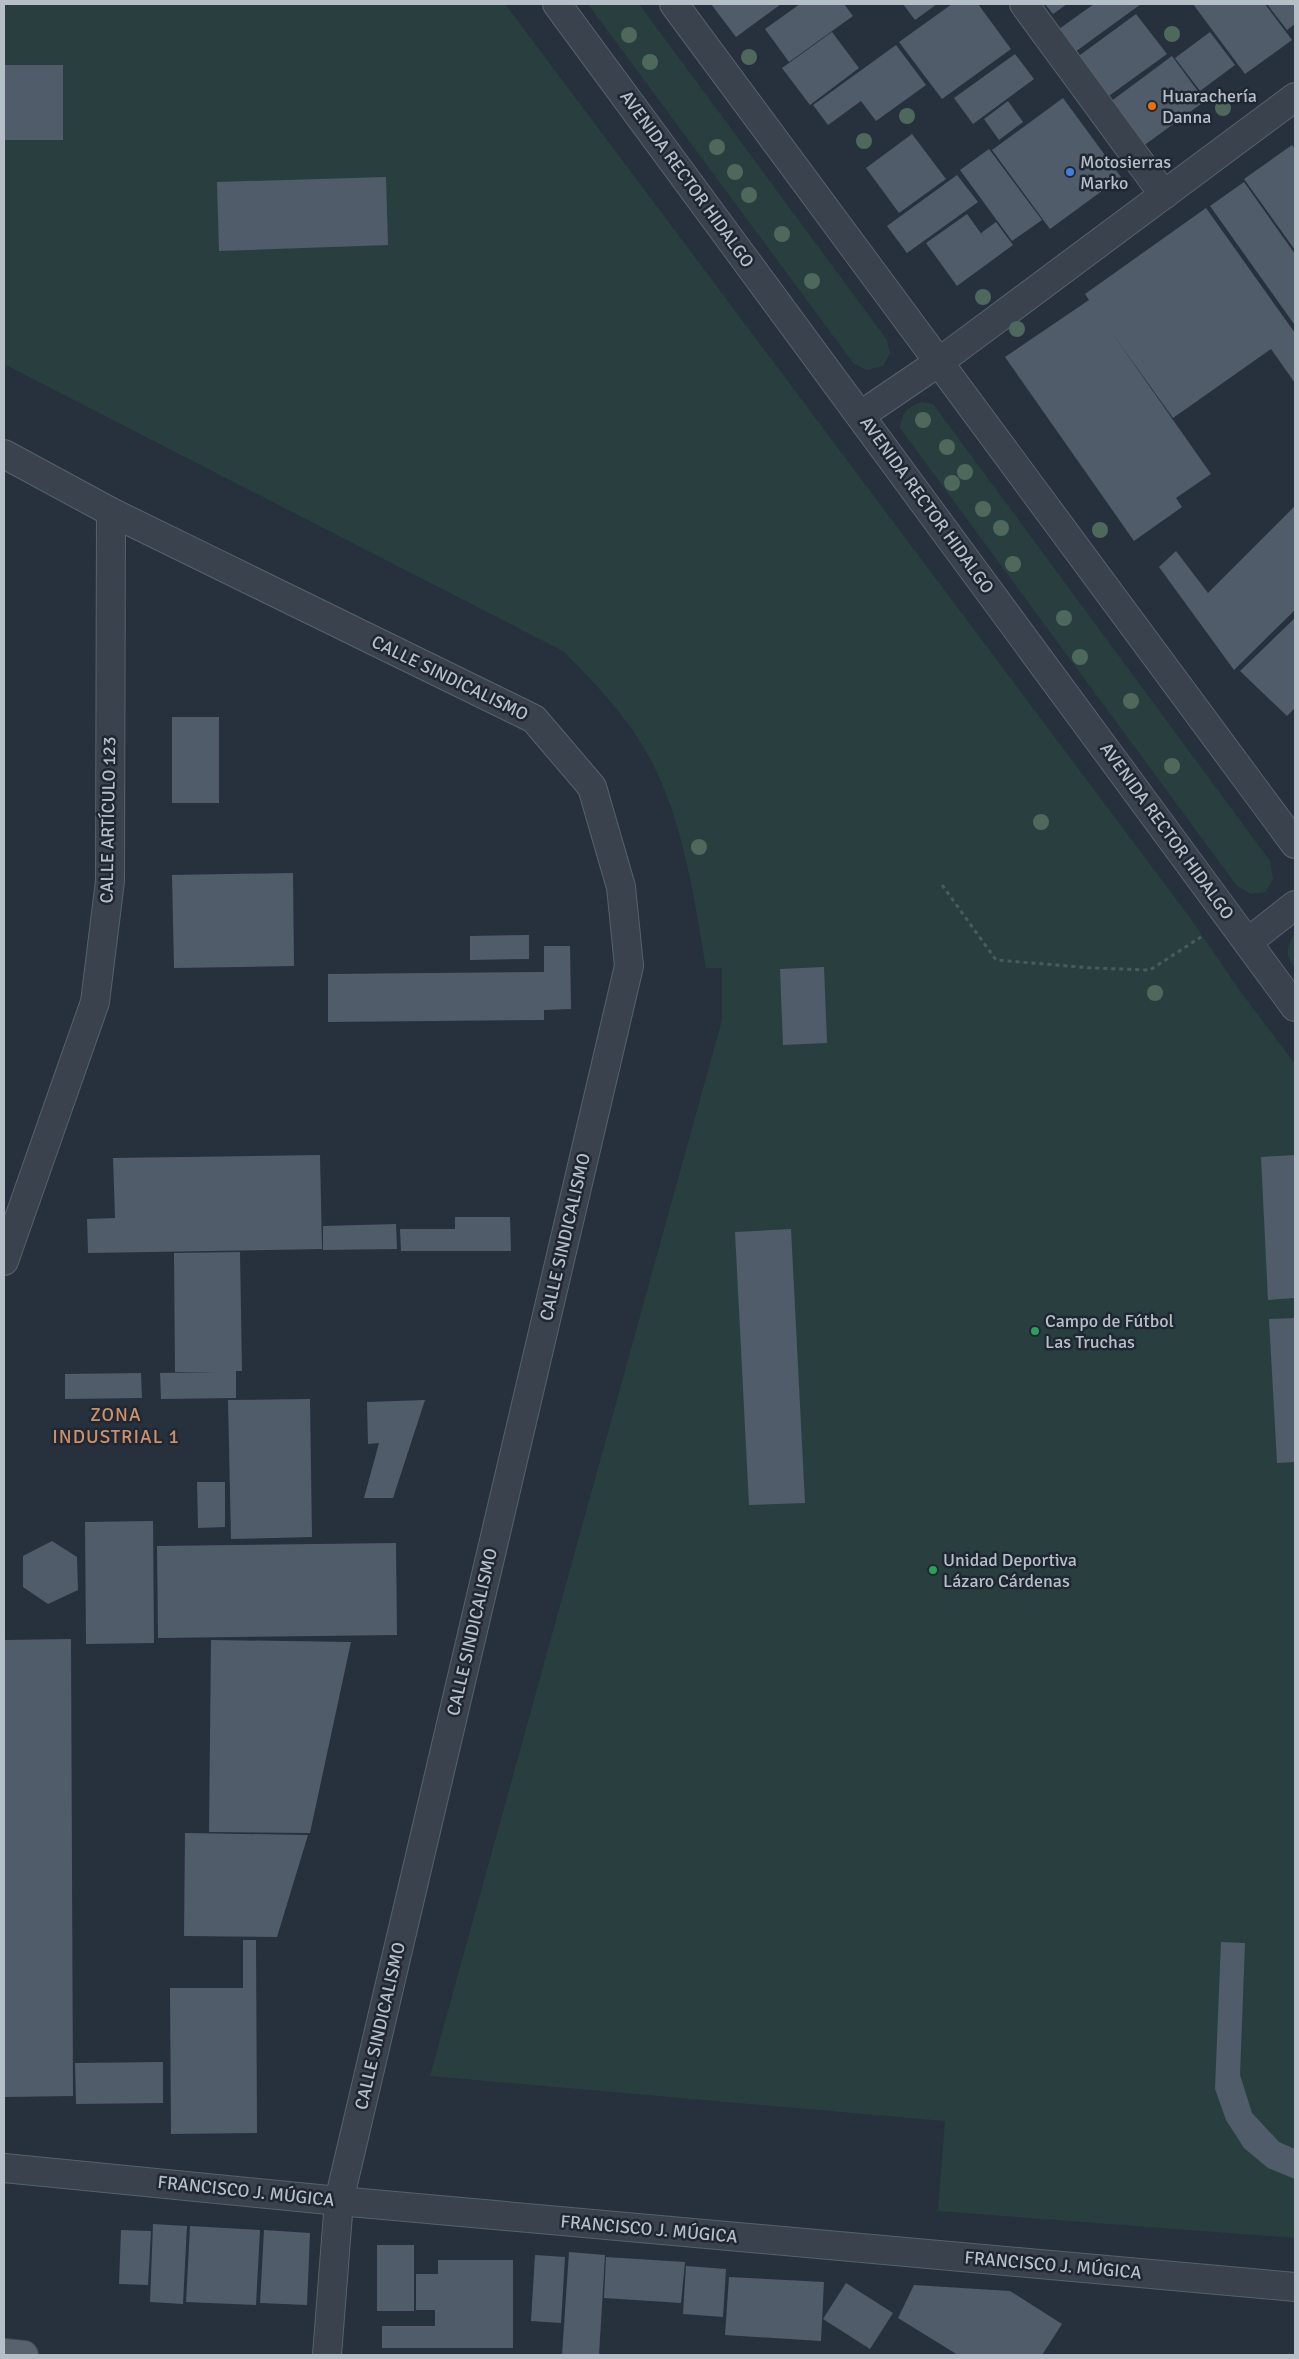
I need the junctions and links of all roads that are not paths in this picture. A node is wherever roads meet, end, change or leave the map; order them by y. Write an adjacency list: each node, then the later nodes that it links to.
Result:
1 (557, 4): 7 (street, AVENIDA RECTOR HIDALGO)
2 (674, 4): 6 (street)
3 (1024, 4): 5 (street)
4 (1295, 97): 5 (street)
5 (1164, 194): 6 (street)
6 (939, 362): 7 (street); 10 (street)
7 (861, 415): 12 (street, AVENIDA RECTOR HIDALGO)
8 (4, 454): 9 (street, CALLE SINDICALISMO)
9 (112, 512): 14 (street, CALLE ARTÍCULO 123); 16 (street, CALLE SINDICALISMO)
10 (1295, 844)
11 (1295, 905): 12 (street)
12 (1248, 942): 13 (street, AVENIDA RECTOR HIDALGO)
13 (1295, 1007)
14 (4, 1261)
15 (4, 2168): 16 (street, FRANCISCO J. MÚGICA)
16 (339, 2201): 17 (street, FRANCISCO J. MÚGICA); 20 (street, CALLE SINDICALISMO)
17 (1295, 2287)
18 (4, 2353): 19 (main road)
19 (24, 2355)
20 (327, 2355)

